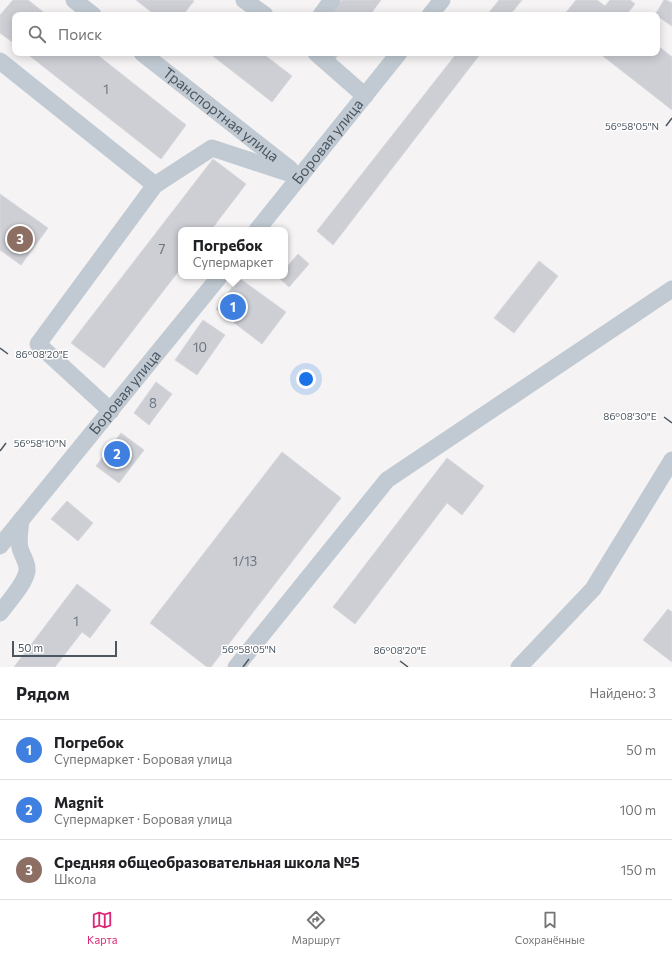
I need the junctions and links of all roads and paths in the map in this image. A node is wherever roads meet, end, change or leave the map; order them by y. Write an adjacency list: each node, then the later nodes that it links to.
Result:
1 (74, 0): 5 (street)
2 (244, 0): 6 (street)
3 (332, 0): 7 (street)
4 (442, 0): 8 (street)
5 (89, 12)
6 (261, 12)
7 (323, 12)
8 (432, 12)
9 (146, 56): 14 (street, Транспортная улица)
10 (319, 56): 13 (street)
11 (397, 56): 13 (street, Боровая улица)
12 (0, 61): 15 (street)
13 (364, 96): 14 (street, Боровая улица)
14 (300, 177): 15 (street); 16 (street, Боровая улица)
15 (156, 186): 19 (street)
16 (259, 227)
17 (218, 279): 19 (street, Боровая улица)
18 (672, 289): 24 (street)
19 (110, 411): 21 (street, Боровая улица)
20 (672, 460): 25 (street)
21 (21, 520): 22 (street, Боровая улица); 23 (street)
22 (0, 546)
23 (0, 612)
24 (236, 667)
25 (519, 667)

